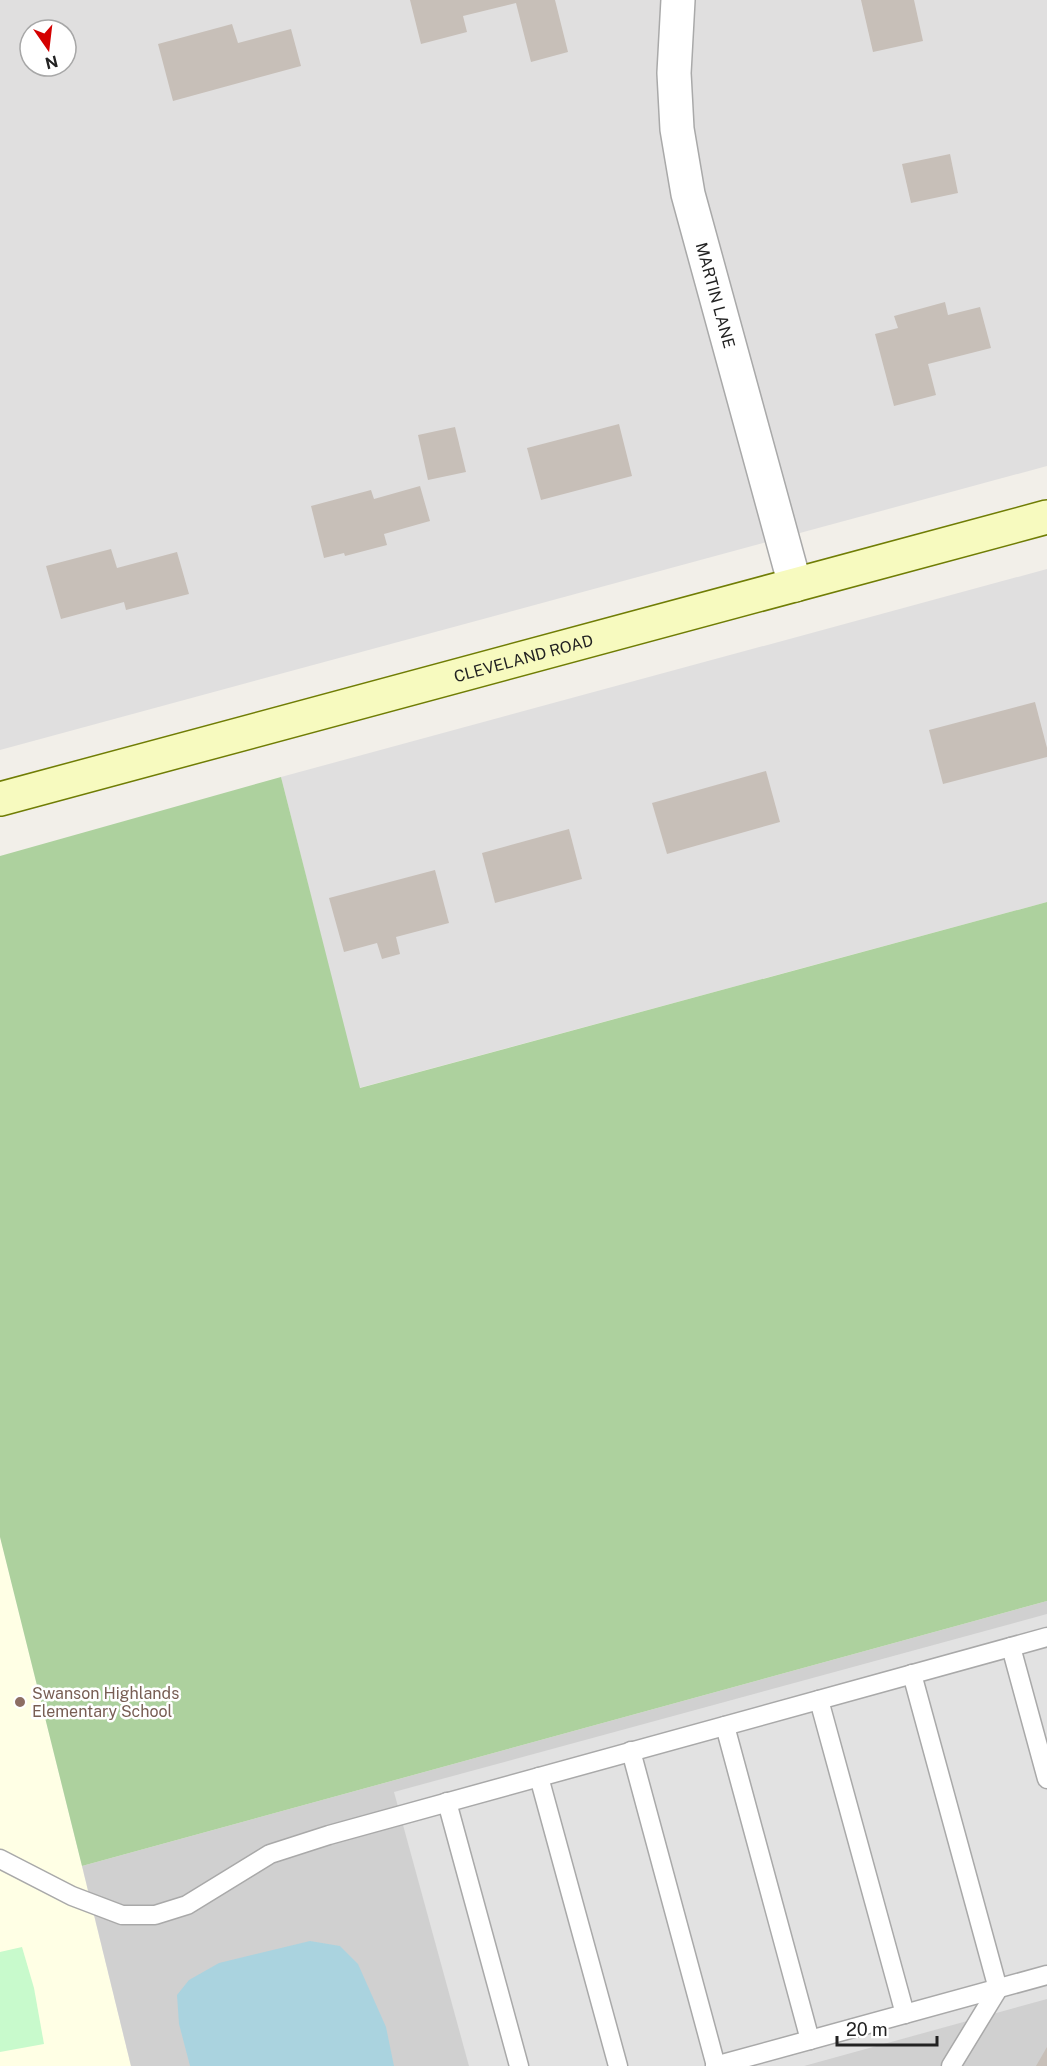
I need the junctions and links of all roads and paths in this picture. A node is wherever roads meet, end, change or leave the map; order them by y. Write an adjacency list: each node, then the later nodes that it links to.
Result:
1 (678, 0): 3 (street, MARTIN LANE)
2 (1047, 517): 3 (main road, CLEVELAND ROAD)
3 (795, 585): 4 (main road, CLEVELAND ROAD)
4 (0, 799)
5 (1047, 1637): 6 (lane)
6 (1011, 1647): 7 (lane); 12 (lane)
7 (912, 1674): 8 (lane); 16 (lane)
8 (819, 1700): 9 (lane); 17 (lane)
9 (724, 1726): 10 (lane); 18 (lane)
10 (631, 1751): 11 (lane); 21 (lane)
11 (539, 1776): 13 (lane); 20 (lane)
12 (1047, 1779)
13 (447, 1802): 14 (lane); 19 (lane)
14 (0, 1859)
15 (1047, 1975): 16 (lane)
16 (998, 1989): 17 (lane); 22 (lane)
17 (905, 2014): 18 (lane)
18 (810, 2040): 21 (lane)
19 (519, 2066)
20 (618, 2066)
21 (716, 2066)
22 (951, 2066)

